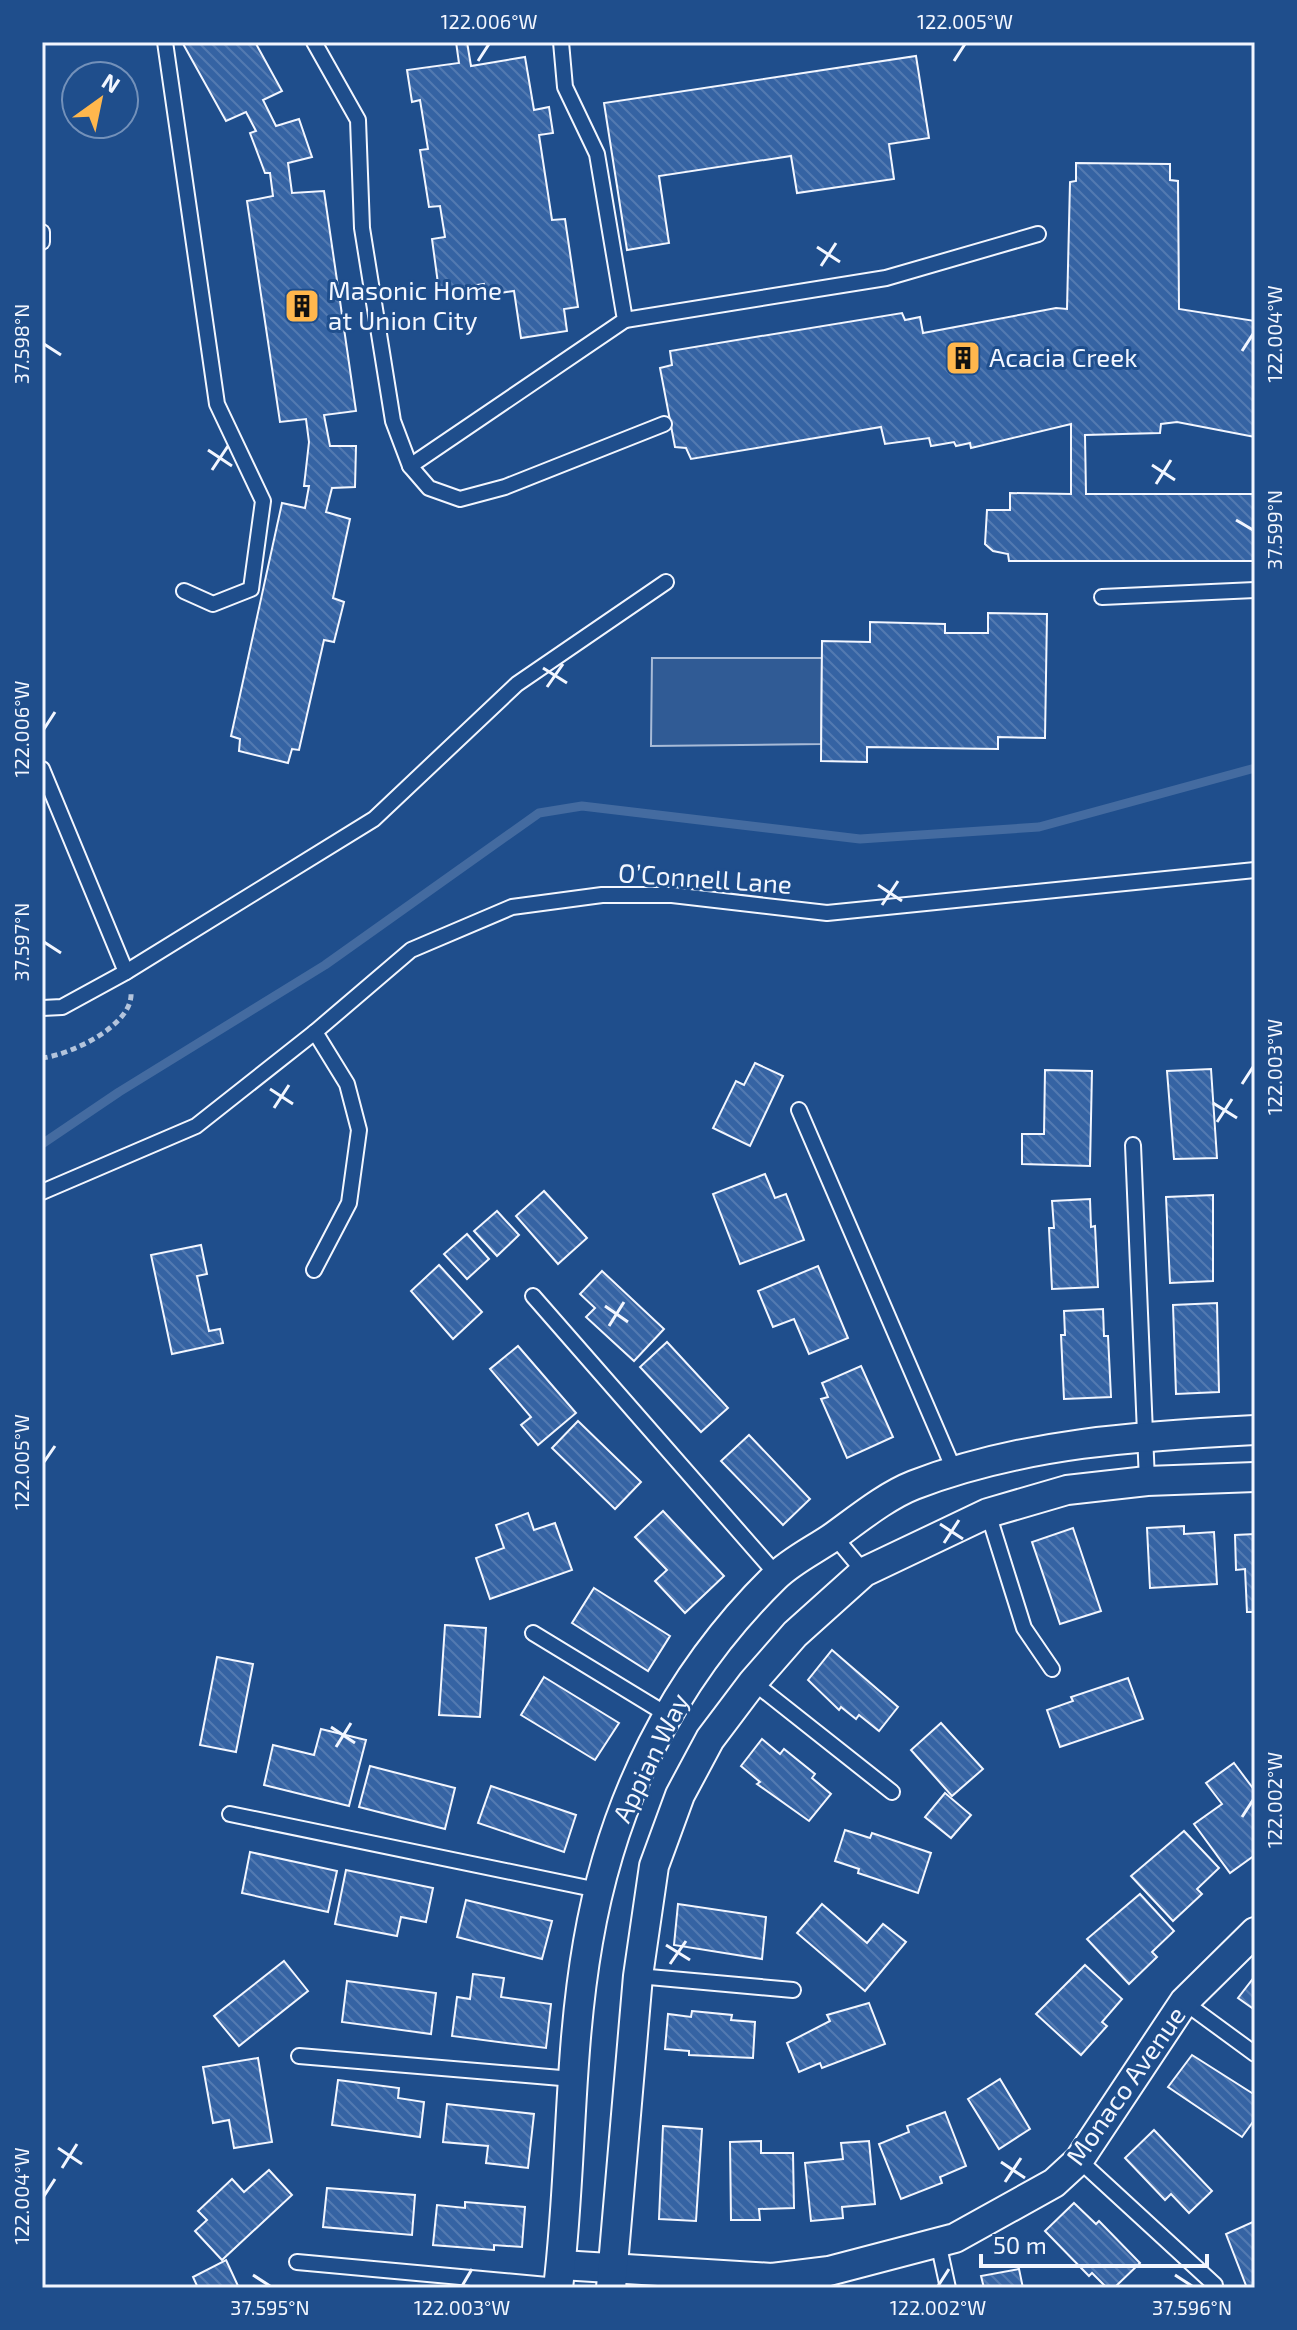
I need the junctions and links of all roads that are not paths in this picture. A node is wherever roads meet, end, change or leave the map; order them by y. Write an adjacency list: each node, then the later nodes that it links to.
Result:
1 (165, 42): 12 (lane)
2 (314, 42): 9 (lane)
3 (561, 42): 7 (lane)
4 (42, 232): 6 (lane)
5 (1038, 234): 7 (lane)
6 (42, 242)
7 (625, 320): 9 (lane)
8 (664, 424): 9 (lane)
9 (410, 466)
10 (666, 582): 16 (lane)
11 (1255, 590): 13 (lane)
12 (184, 591)
13 (1102, 597)
14 (42, 769): 16 (lane)
15 (1255, 870): 18 (lane, O’Connell Lane)
16 (126, 972): 17 (lane)
17 (42, 1008)
18 (315, 1032): 21 (lane, O’Connell Lane); 22 (lane)
19 (799, 1110): 26 (lane)
20 (1133, 1145): 25 (lane)
21 (42, 1192)
22 (314, 1270)
23 (533, 1296): 32 (lane)
24 (1255, 1430): 25 (street, Appian Way)
25 (1145, 1436): 26 (street, Appian Way); 28 (lane)
26 (955, 1472): 30 (street, Appian Way)
27 (1255, 1477): 28 (street, Appian Way)
28 (1147, 1481): 29 (street, Appian Way)
29 (988, 1513): 31 (street, Appian Way); 34 (lane)
30 (834, 1536): 31 (lane); 32 (street, Appian Way)
31 (864, 1572): 35 (street, Appian Way)
32 (777, 1575): 36 (street, Appian Way)
33 (533, 1633): 36 (lane)
34 (1052, 1669)
35 (753, 1682): 37 (lane); 41 (street, Appian Way)
36 (666, 1714): 39 (street, Appian Way)
37 (892, 1792)
38 (230, 1814): 39 (lane)
39 (598, 1890): 46 (street, Appian Way)
40 (1255, 1932): 43 (street, Monaco Avenue)
41 (638, 1976): 42 (lane); 51 (street, Appian Way)
42 (793, 1990)
43 (1184, 2002): 44 (lane); 47 (street, Monaco Avenue)
44 (1255, 2054)
45 (299, 2056): 46 (lane)
46 (573, 2079): 50 (street, Appian Way)
47 (1079, 2160): 48 (street, Monaco Avenue); 53 (lane)
48 (938, 2242): 52 (street, Monaco Avenue); 54 (lane)
49 (297, 2262): 50 (lane)
50 (559, 2279): 51 (street, Monaco Avenue)
51 (612, 2279): 52 (street, Monaco Avenue)
52 (738, 2283)
53 (1215, 2285)
54 (948, 2288)

